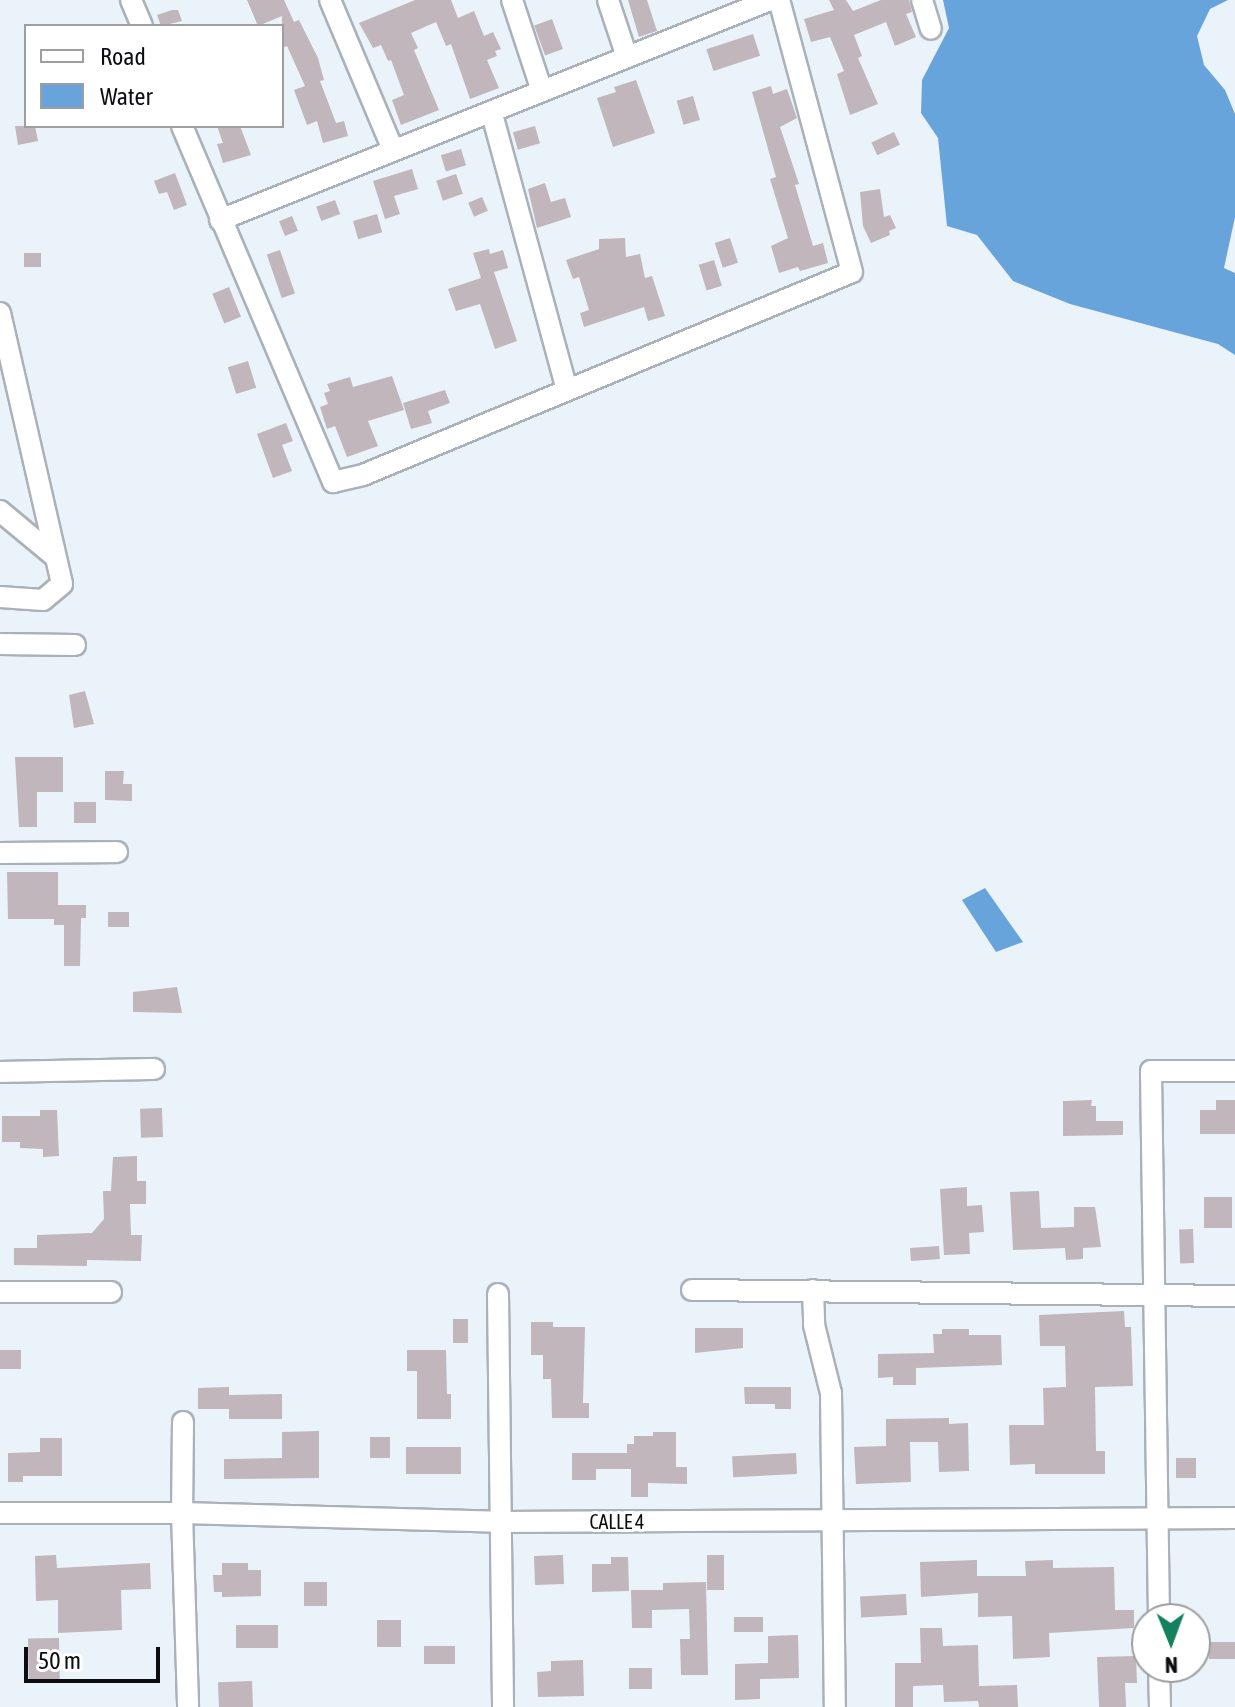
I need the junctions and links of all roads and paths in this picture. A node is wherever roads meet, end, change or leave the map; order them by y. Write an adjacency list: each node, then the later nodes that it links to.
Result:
1 (131, 0): 8 (street)
2 (330, 0): 14 (street)
3 (512, 0): 11 (street)
4 (608, 0): 10 (street)
5 (770, 0): 10 (street)
6 (779, 0): 17 (street)
7 (922, 0): 9 (street)
8 (141, 24)
9 (931, 29)
10 (627, 57): 11 (street)
11 (542, 91): 12 (street)
12 (492, 114): 14 (street); 17 (street)
13 (183, 128): 15 (street)
14 (393, 150): 15 (street)
15 (220, 220): 17 (street)
16 (0, 313): 19 (street)
17 (567, 390)
18 (0, 511): 19 (street)
19 (53, 555): 20 (street)
20 (0, 597)
21 (0, 644): 22 (street)
22 (75, 645)
23 (117, 852): 24 (street)
24 (0, 853)
25 (154, 1069): 27 (street)
26 (1235, 1071): 33 (street)
27 (0, 1072)
28 (692, 1290): 29 (street)
29 (813, 1290): 33 (street); 40 (street)
30 (0, 1292): 31 (street)
31 (111, 1292)
32 (498, 1294): 41 (street)
33 (1152, 1295): 34 (street); 38 (street)
34 (1235, 1296)
35 (183, 1422): 37 (street)
36 (0, 1513): 37 (street, CALLE 4)
37 (182, 1513): 41 (street, CALLE 4); 44 (street)
38 (1158, 1517): 39 (street, CALLE 4); 40 (street, CALLE 4); 42 (street)
39 (1235, 1518)
40 (835, 1519): 41 (street, CALLE 4); 46 (street)
41 (499, 1522): 45 (street)
42 (1159, 1603)
43 (1159, 1683): 47 (street)
44 (188, 1707)
45 (503, 1707)
46 (835, 1707)
47 (1160, 1707)

